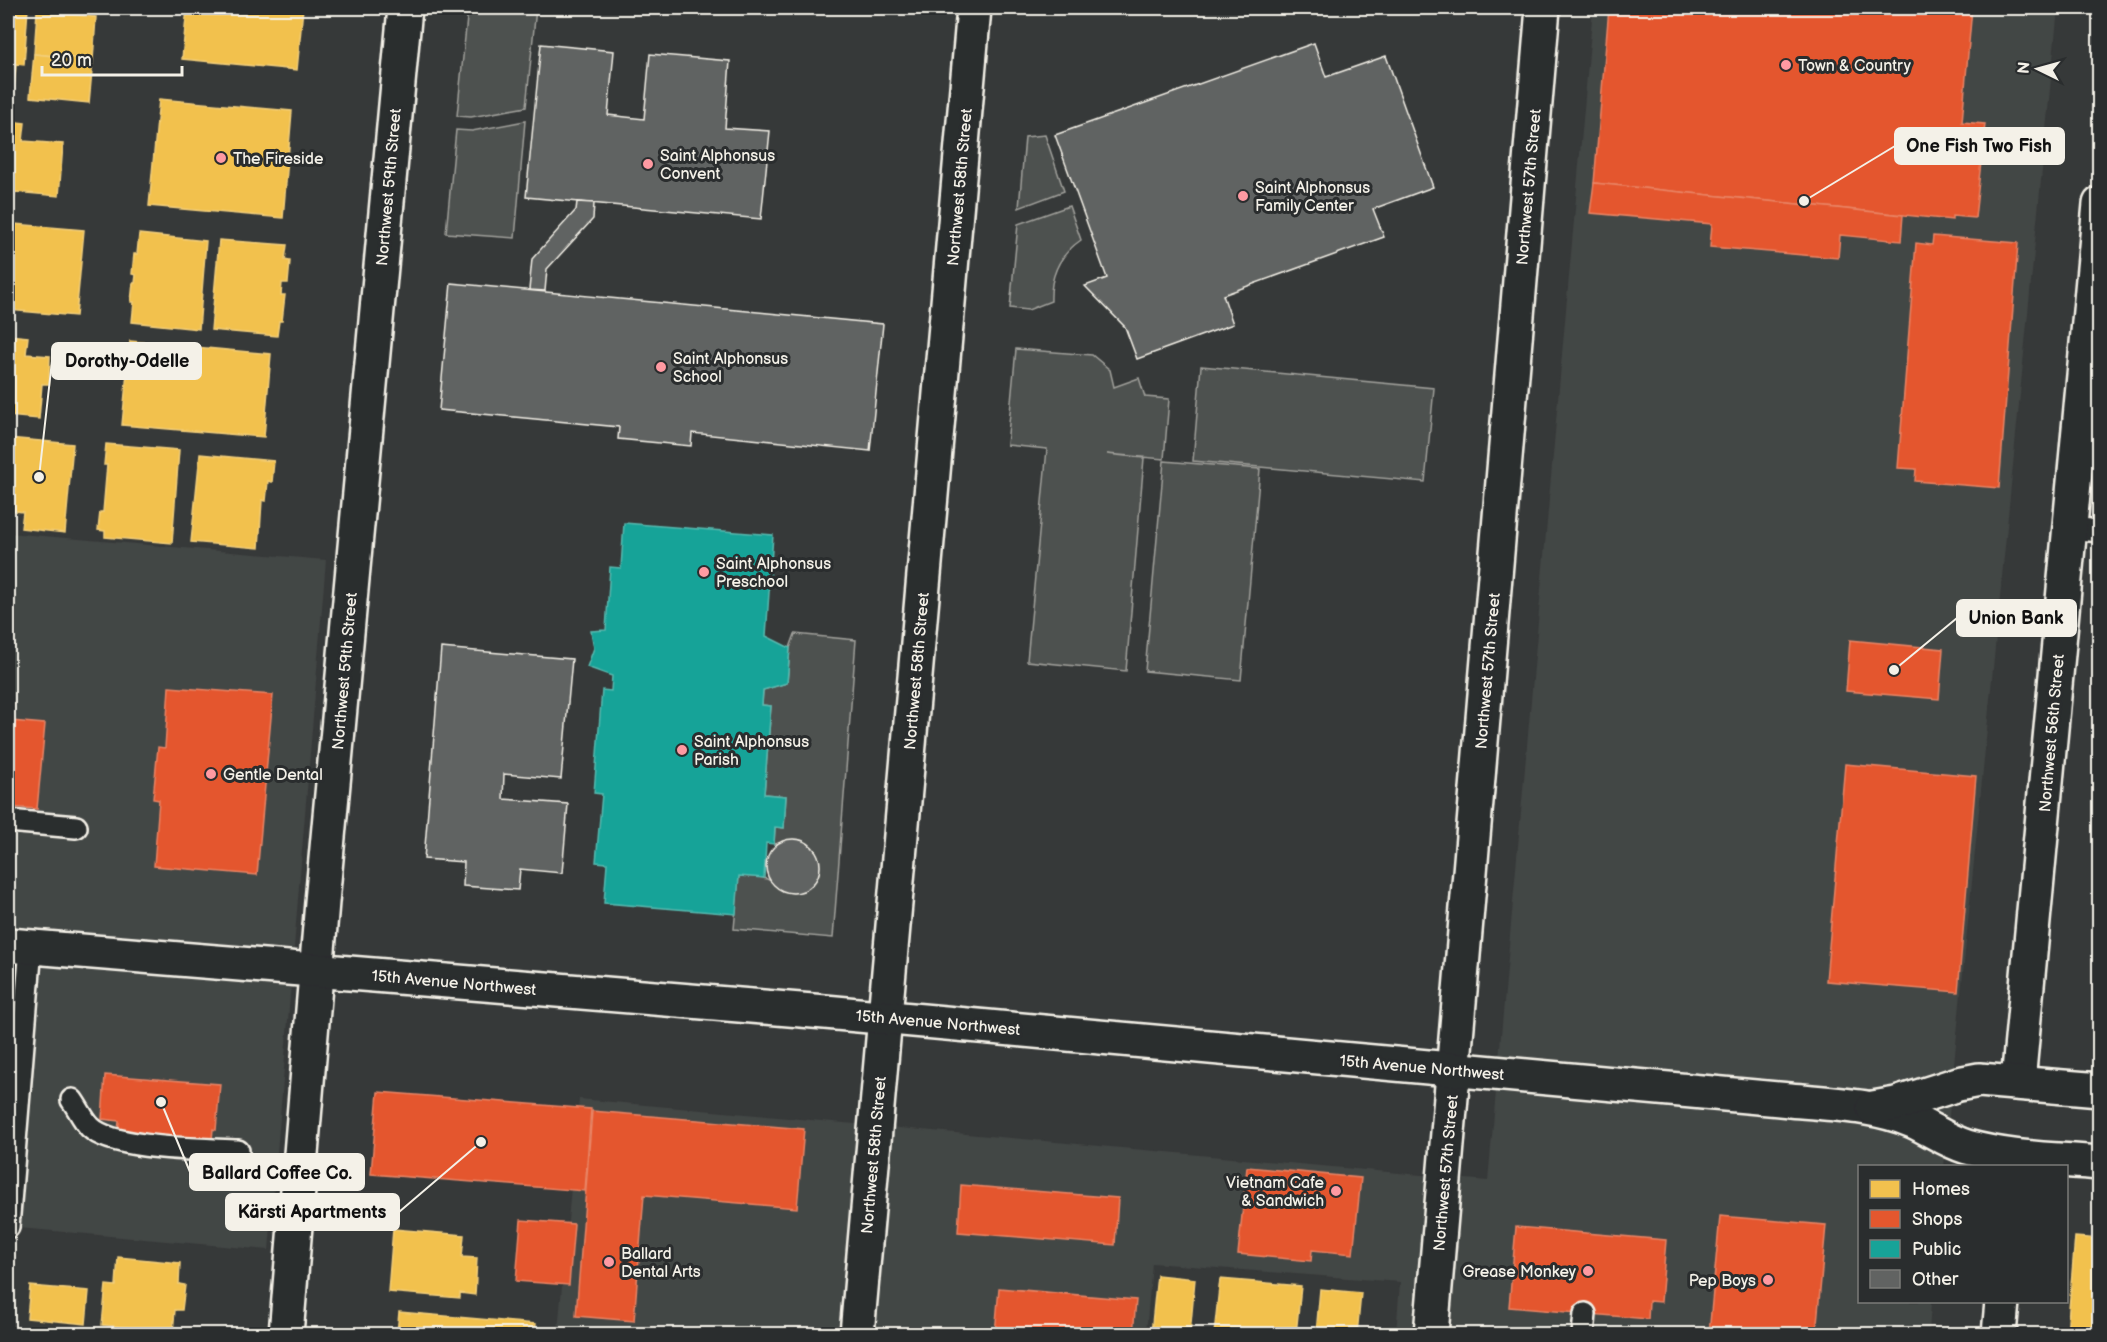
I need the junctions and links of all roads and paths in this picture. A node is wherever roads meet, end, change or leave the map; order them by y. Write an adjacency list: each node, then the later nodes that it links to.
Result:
1 (405, 8): 9 (street, Northwest 59th Street)
2 (974, 8): 10 (street, Northwest 58th Street)
3 (1543, 8): 11 (street, Northwest 57th Street)
4 (2100, 204): 5 (street, Northwest 56th Street)
5 (2085, 529): 12 (street, Northwest 56th Street)
6 (8, 821): 7 (lane)
7 (76, 827)
8 (19, 946): 9 (street, 15th Avenue Northwest); 19 (lane)
9 (316, 971): 10 (street, 15th Avenue Northwest); 21 (street, Northwest 59th Street)
10 (885, 1017): 11 (street, 15th Avenue Northwest); 22 (street, Northwest 58th Street)
11 (1454, 1070): 15 (street, 15th Avenue Northwest); 23 (street, Northwest 57th Street)
12 (2018, 1082): 13 (street, 15th Avenue Northwest); 15 (street, 15th Avenue Northwest)
13 (2100, 1090)
14 (72, 1100): 16 (lane)
15 (1868, 1109): 17 (street, 15th Avenue Northwest)
16 (238, 1152)
17 (2014, 1161): 18 (street, 15th Avenue Northwest)
18 (2100, 1163)
19 (8, 1227)
20 (2002, 1303): 24 (street)
21 (286, 1335)
22 (857, 1335)
23 (1431, 1335)
24 (1999, 1335)

